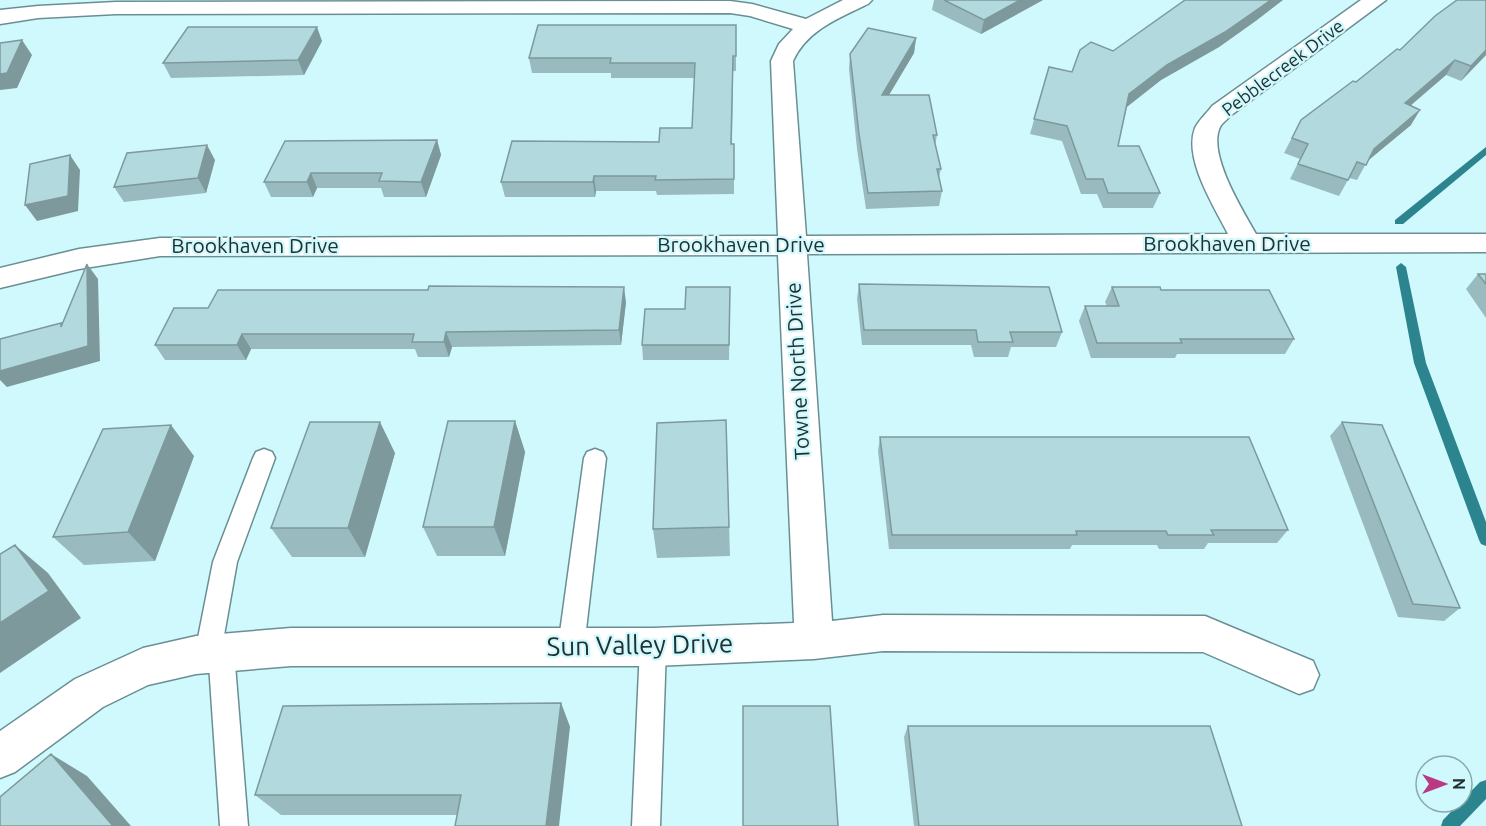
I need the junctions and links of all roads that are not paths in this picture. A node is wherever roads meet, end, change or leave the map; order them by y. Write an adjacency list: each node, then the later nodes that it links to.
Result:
1 (861, 0): 5 (street, Towne North Drive)
2 (1375, 0): 7 (street, Pebblecreek Drive)
3 (511, 4): 4 (street); 5 (street)
4 (0, 17)
5 (808, 26): 8 (street, Towne North Drive)
6 (1486, 243): 7 (street, Brookhaven Drive)
7 (1248, 244): 8 (street, Brookhaven Drive)
8 (790, 245): 9 (street, Brookhaven Drive); 12 (street, Towne North Drive)
9 (0, 278)
10 (264, 458): 15 (lane)
11 (595, 458): 13 (lane)
12 (814, 641): 14 (street, Sun Valley Drive); 16 (street, Sun Valley Drive)
13 (571, 647): 14 (street, Sun Valley Drive); 15 (street, Sun Valley Drive)
14 (653, 647): 19 (lane)
15 (214, 653): 17 (street, Sun Valley Drive); 18 (lane)
16 (1299, 675)
17 (0, 757)
18 (234, 826)
19 (646, 826)

